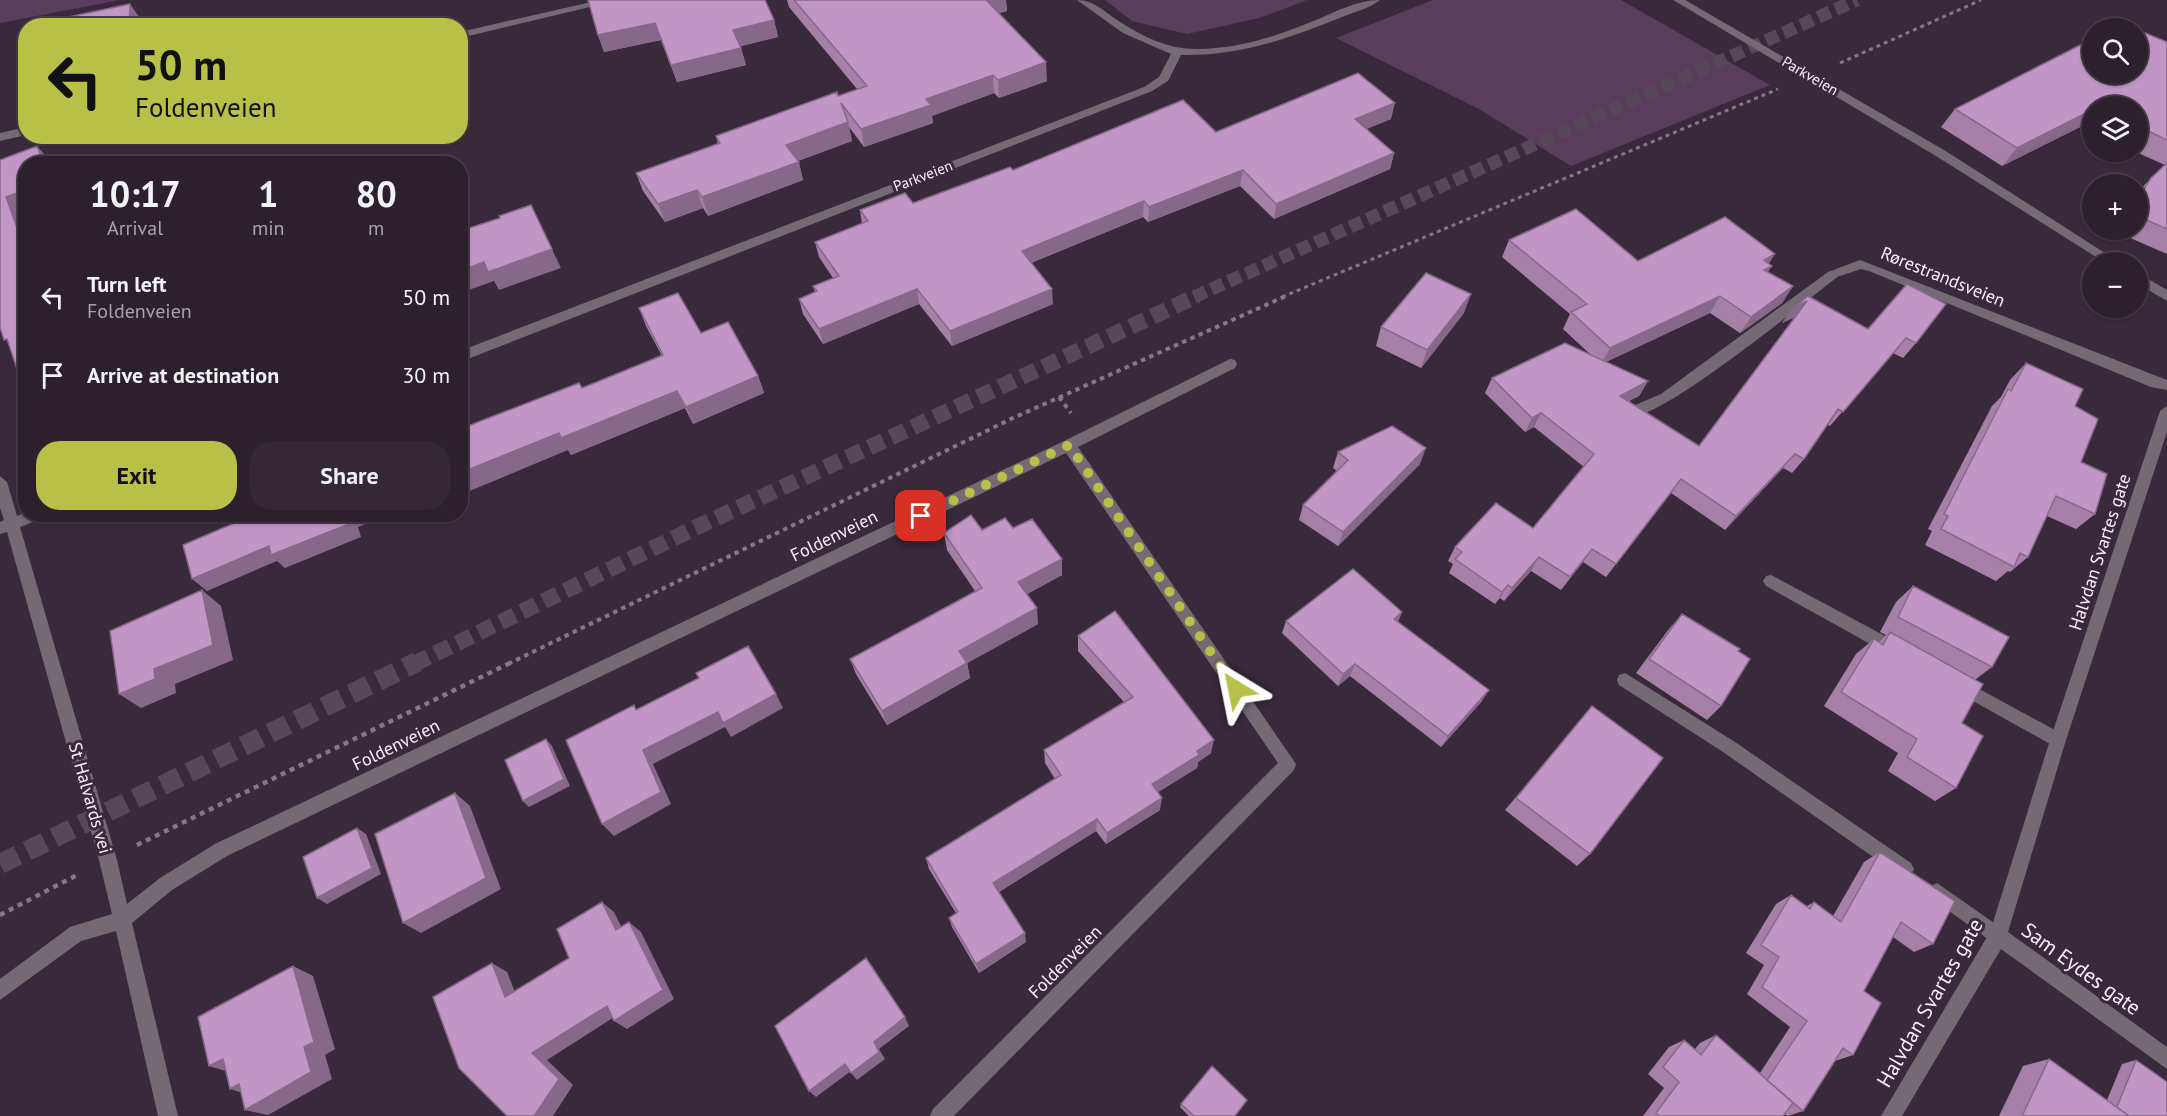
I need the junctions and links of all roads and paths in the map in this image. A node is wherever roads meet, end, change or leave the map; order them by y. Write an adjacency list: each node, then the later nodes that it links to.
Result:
1 (614, 0): 6 (street)
2 (1082, 0): 7 (street)
3 (1375, 0): 7 (street)
4 (1678, 0): 8 (street, Parkveien)
5 (1981, 0): 8 (path)
6 (468, 32)
7 (1177, 52): 14 (street, Parkveien)
8 (1811, 76): 11 (street, Parkveien); 27 (path)
9 (18, 133): 10 (street)
10 (0, 137)
11 (2097, 252)
12 (2148, 284): 13 (street)
13 (2167, 296)
14 (468, 354)
15 (1230, 364): 19 (street)
16 (2167, 385): 18 (street, Rørestrandsveien)
17 (2167, 411): 26 (street, Halvdan Svartes gate)
18 (1631, 413)
19 (1069, 445): 29 (street, Foldenveien); 34 (street, Foldenveien)
20 (0, 482): 21 (street, St Halvards vei)
21 (6, 525): 27 (street, St Halvards vei)
22 (1771, 581): 23 (street)
23 (1914, 660)
24 (1945, 677): 26 (street)
25 (1625, 680): 30 (street, Sam Eydes gate)
26 (2058, 740): 30 (street, Halvdan Svartes gate)
27 (108, 860): 28 (path); 29 (street, St Halvards vei)
28 (0, 915)
29 (120, 921): 31 (street, Foldenveien); 33 (street, St Halvards vei)
30 (1998, 936): 32 (street, Sam Eydes gate); 35 (street, Halvdan Svartes gate)
31 (0, 991)
32 (2167, 1059)
33 (168, 1116)
34 (940, 1116)
35 (1891, 1116)

